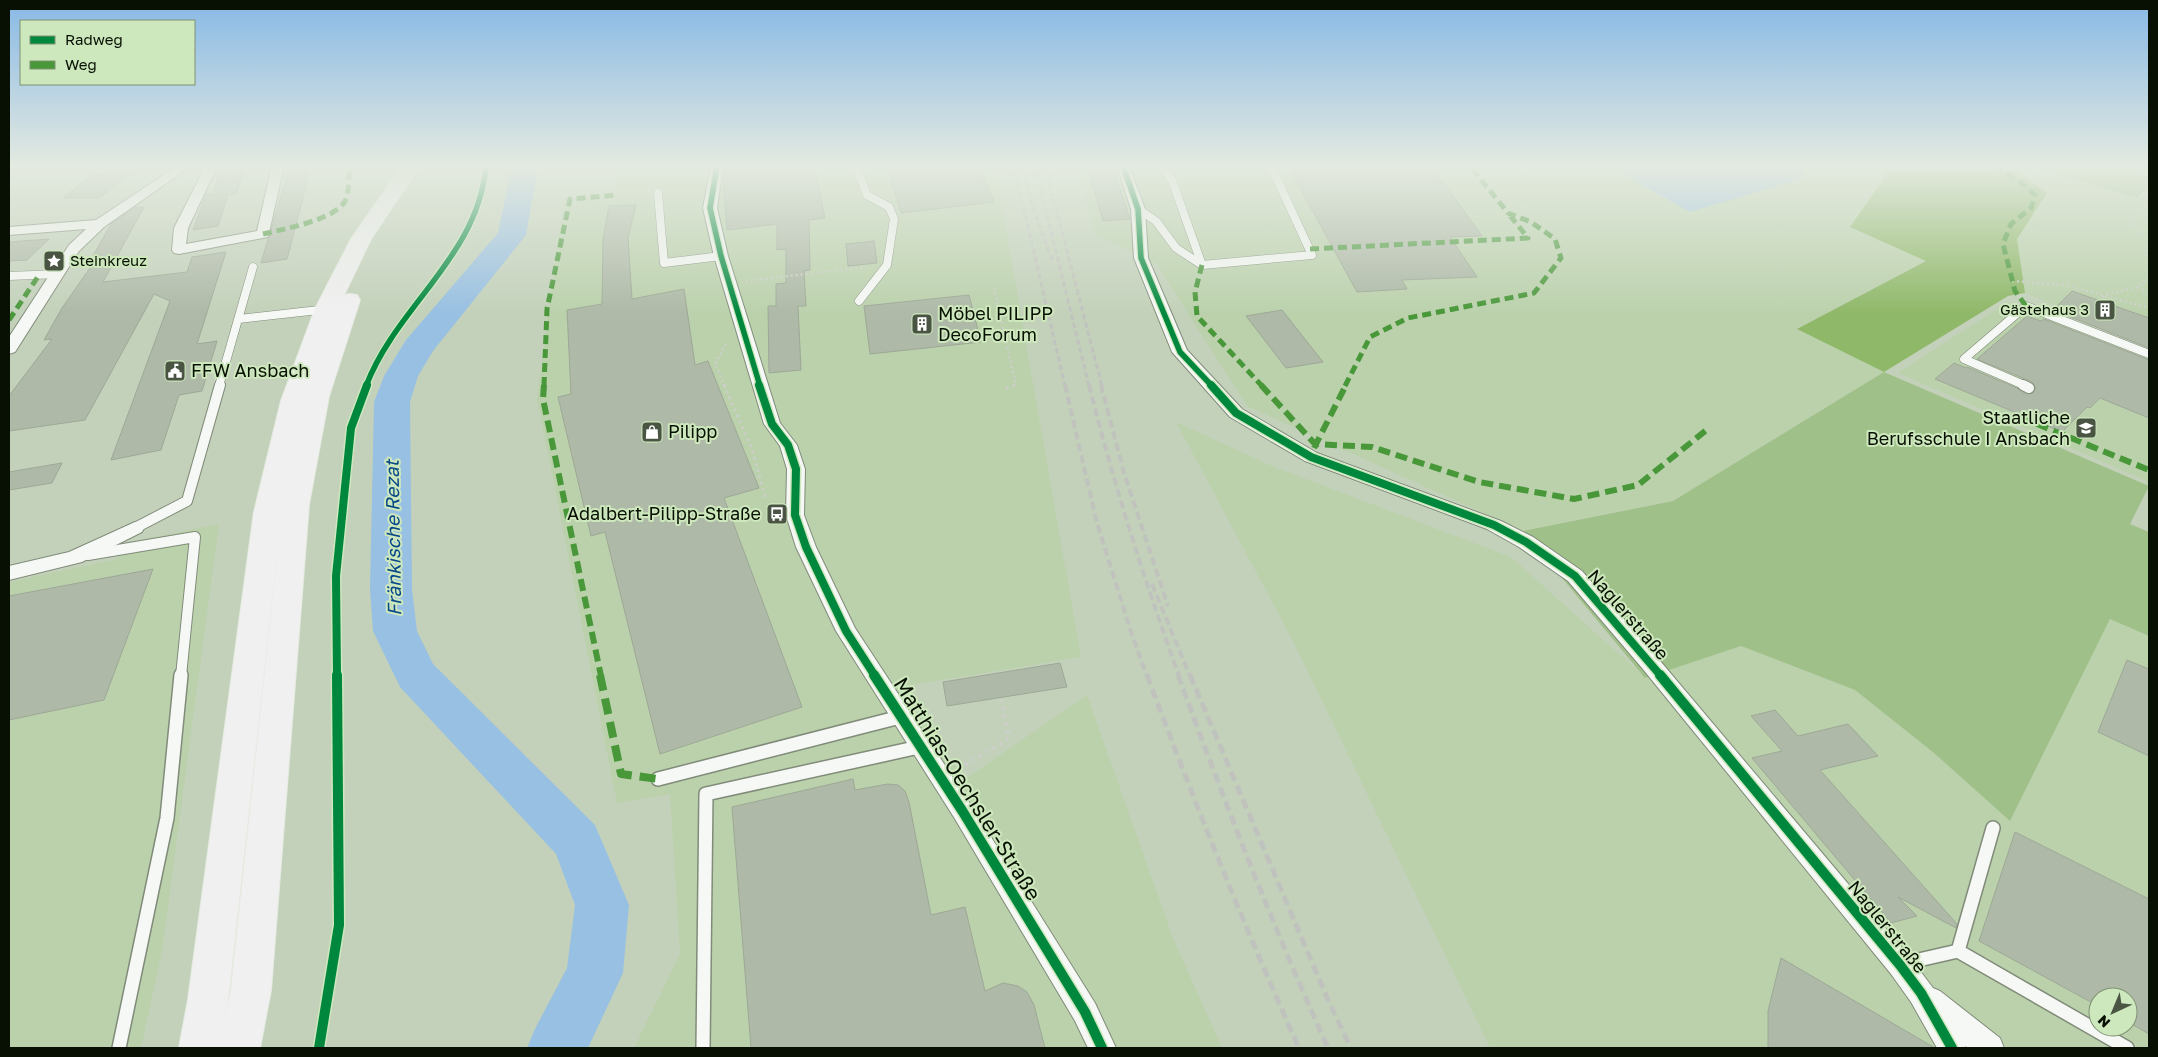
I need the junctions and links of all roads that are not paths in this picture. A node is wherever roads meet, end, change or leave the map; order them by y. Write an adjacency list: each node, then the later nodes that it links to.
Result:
1 (112, 215): 13 (street)
2 (187, 215): 3 (street)
3 (267, 215)
4 (377, 215): 21 (main road)
5 (395, 215): 21 (main road)
6 (660, 215): 15 (lane)
7 (712, 215): 15 (street)
8 (892, 215): 20 (lane)
9 (1138, 215): 34 (street, Naglerstraße)
10 (1151, 215): 16 (lane)
11 (1184, 215): 16 (lane)
12 (1294, 215): 16 (lane)
13 (99, 224): 14 (street); 18 (street)
14 (9, 231)
15 (721, 256): 29 (street, Matthias-Oechsler-Straße)
16 (1202, 265)
17 (253, 267): 22 (lane)
18 (58, 274): 19 (lane); 23 (street)
19 (9, 276)
20 (859, 301)
21 (336, 308): 22 (lane); 37 (main road); 38 (main road)
22 (239, 319): 26 (lane)
23 (9, 349)
24 (2149, 354): 25 (lane)
25 (2029, 388)
26 (135, 528): 27 (street)
27 (75, 557): 28 (street); 36 (lane)
28 (9, 572)
29 (900, 717): 30 (street, Matthias-Oechsler-Straße); 31 (lane)
30 (919, 747): 39 (lane); 40 (street, Matthias-Oechsler-Straße)
31 (658, 780)
32 (1992, 828): 33 (lane)
33 (1958, 951): 34 (lane); 43 (lane)
34 (1900, 964): 35 (street, Naglerstraße)
35 (1921, 993): 41 (street, Naglerstraße); 42 (street)
36 (119, 1048)
37 (198, 1048)
38 (239, 1048)
39 (703, 1048)
40 (1102, 1048)
41 (1952, 1048)
42 (1990, 1048)
43 (2127, 1048)

